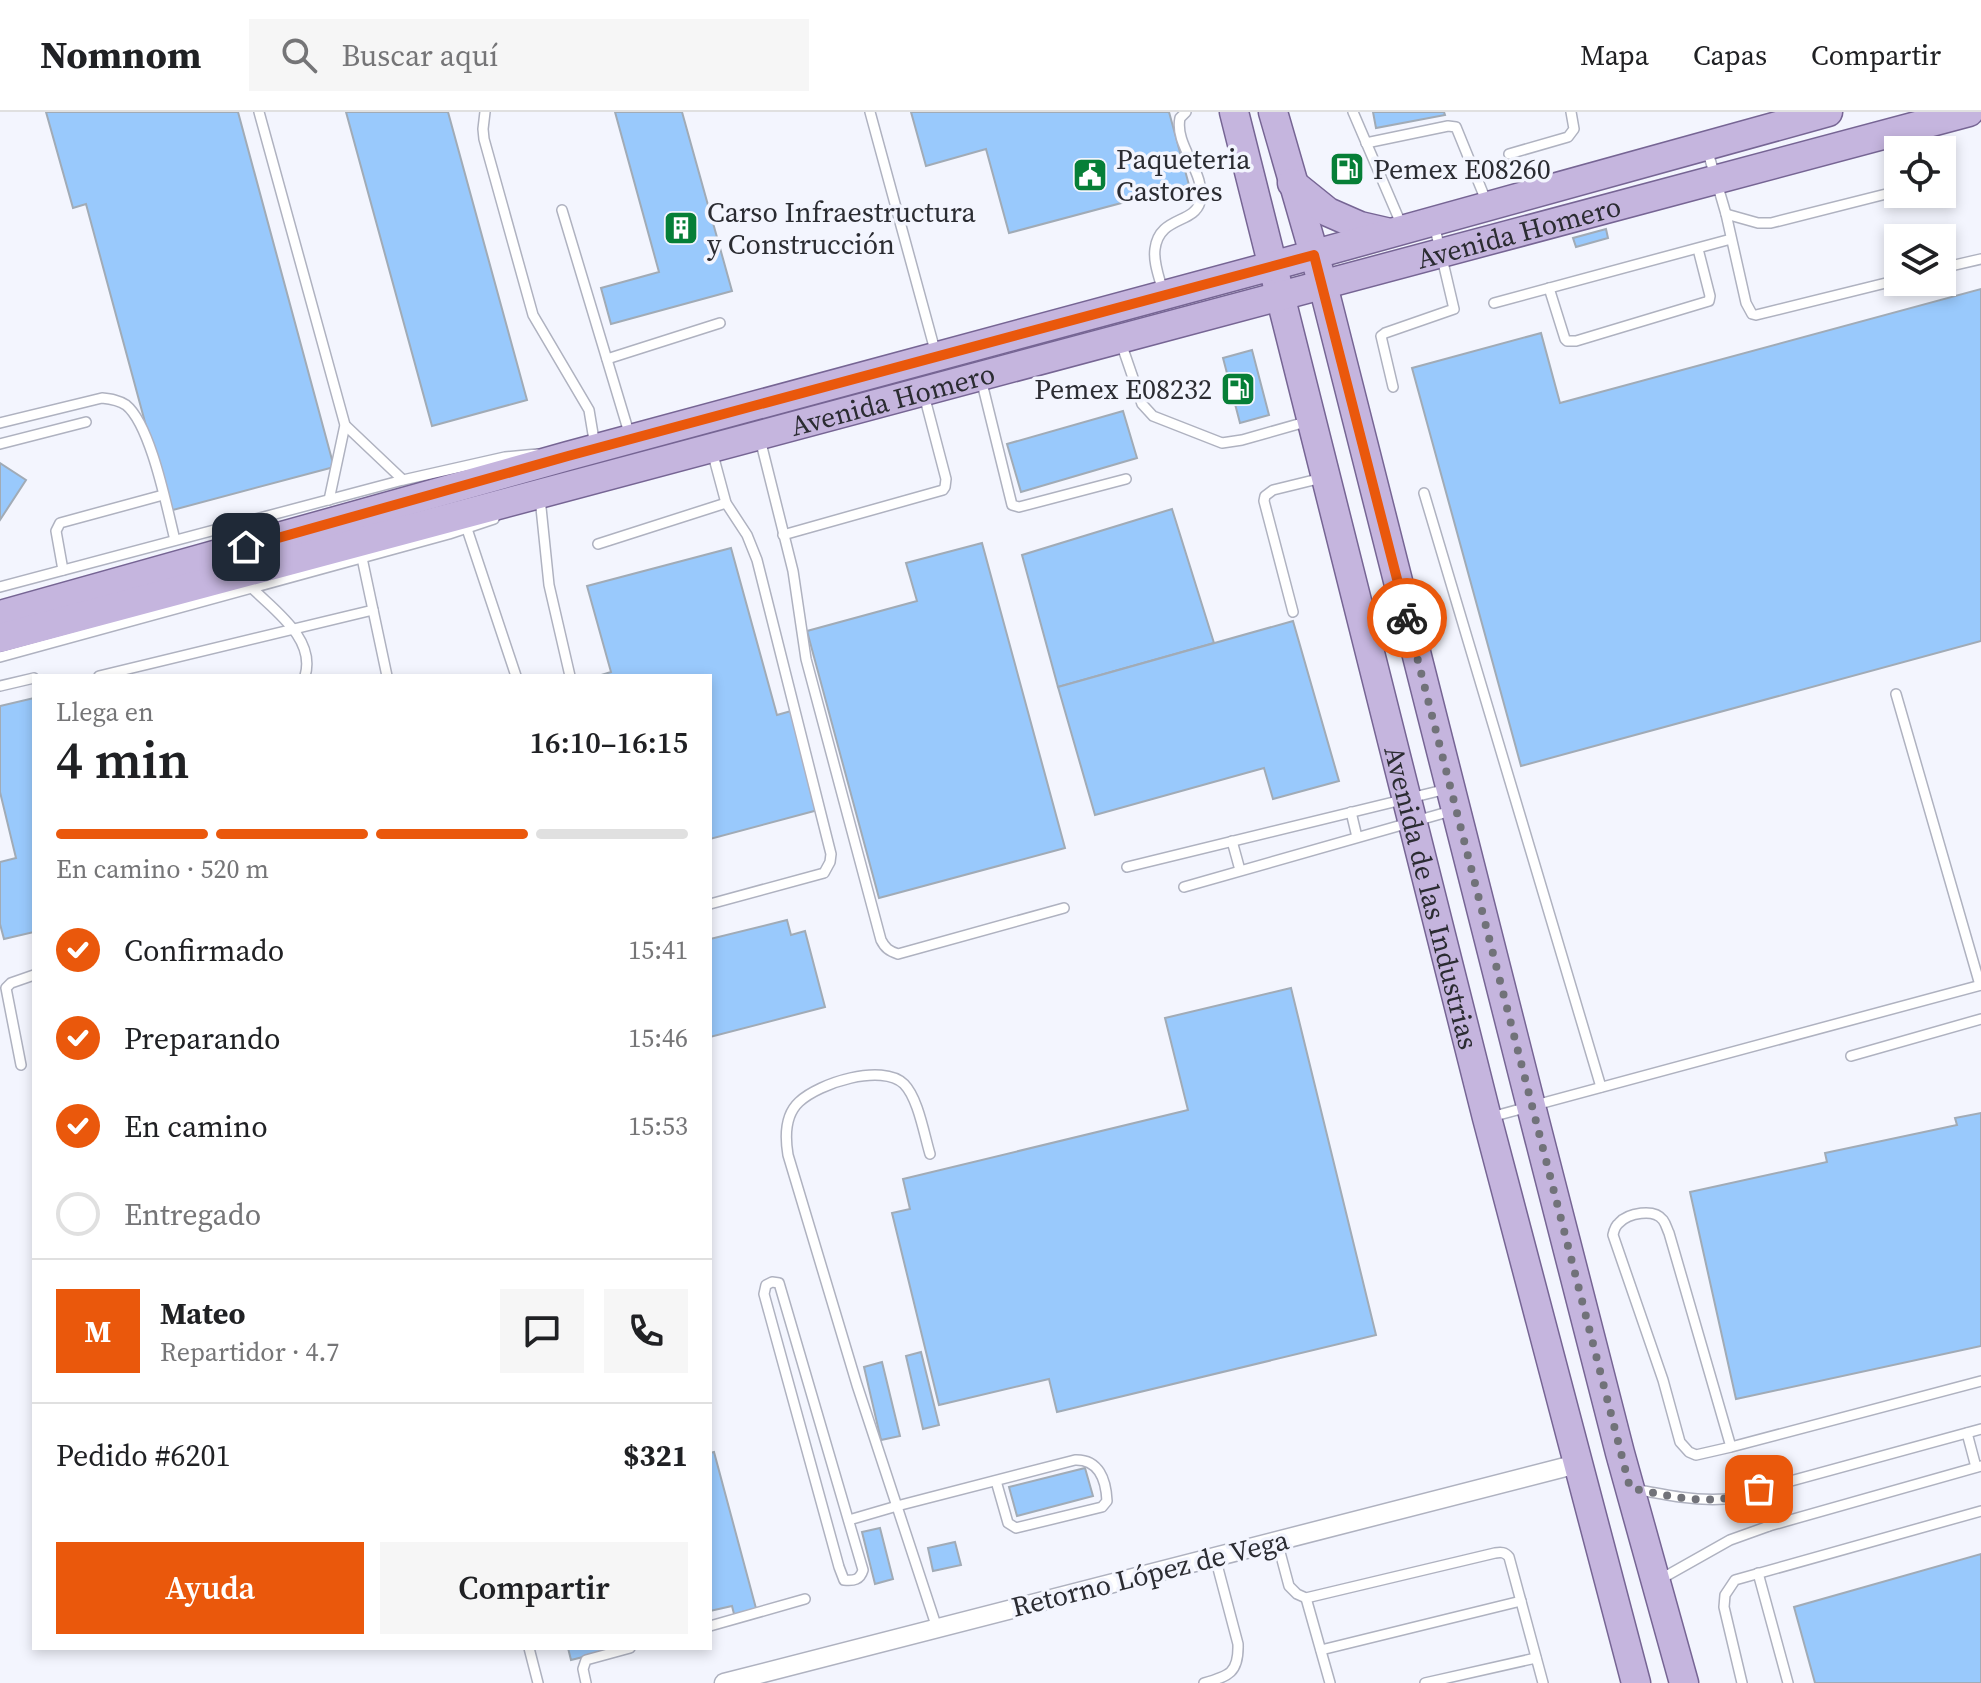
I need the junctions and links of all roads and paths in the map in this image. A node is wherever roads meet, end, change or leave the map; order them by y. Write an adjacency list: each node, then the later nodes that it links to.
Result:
1 (259, 112): 45 (lane)
2 (485, 112): 50 (lane)
3 (870, 112): 37 (lane)
4 (1186, 112): 32 (lane)
5 (1234, 112): 28 (main road, Avenida de las Industrias)
6 (1273, 112): 15 (main road, Avenida de las Industrias)
7 (1353, 112): 11 (lane)
8 (1571, 112): 13 (lane)
9 (1828, 112): 12 (main road, Avenida Homero)
10 (1969, 112): 14 (main road, Avenida Homero)
11 (1366, 143): 17 (lane); 21 (lane)
12 (1707, 145): 14 (lane); 17 (main road, Avenida Homero)
13 (1509, 154)
14 (1715, 180): 19 (lane); 24 (main road, Avenida Homero)
15 (1292, 183): 21 (main road); 25 (main road, Avenida de las Industrias)
16 (1884, 195): 19 (lane)
17 (1488, 206): 20 (main road, Avenida Homero)
18 (562, 210): 38 (lane)
19 (1726, 214): 22 (lane)
20 (1433, 221): 21 (main road, Avenida Homero); 24 (lane)
21 (1397, 231): 25 (main road, Avenida Homero)
22 (1731, 239): 23 (lane); 29 (lane)
23 (1698, 249): 31 (lane); 31 (lane)
24 (1442, 253): 30 (main road, Avenida Homero); 40 (lane)
25 (1314, 255): 28 (main road, Avenida Homero); 30 (main road, Avenida de las Industrias)
26 (1981, 259): 27 (lane)
27 (1956, 265)
28 (1272, 266): 32 (main road, Avenida Homero); 33 (main road, Avenida de las Industrias)
29 (1884, 283)
30 (1323, 285): 33 (main road, Avenida Homero); 86 (main road, Avenida de las Industrias)
31 (1549, 288): 34 (lane)
32 (1164, 296): 37 (main road, Avenida Homero)
33 (1281, 297): 36 (main road, Avenida Homero); 42 (main road, Avenida de las Industrias)
34 (1494, 303)
35 (720, 323): 38 (lane)
36 (1119, 339): 39 (main road, Avenida Homero); 42 (lane)
37 (937, 357): 47 (main road, Avenida Homero)
38 (607, 359): 47 (lane)
39 (981, 377): 41 (main road, Avenida Homero); 53 (lane)
40 (1393, 387)
41 (923, 392): 46 (main road, Avenida Homero); 64 (lane)
42 (1311, 420): 52 (main road, Avenida de las Industrias)
43 (86, 422): 48 (lane)
44 (0, 423): 57 (lane)
45 (345, 425): 54 (lane); 59 (lane)
46 (759, 436): 49 (main road, Avenida Homero); 64 (lane)
47 (631, 439): 50 (main road, Avenida Homero)
48 (0, 444)
49 (711, 448): 55 (main road, Avenida Homero); 60 (lane)
50 (596, 449): 51 (main road, Avenida Homero)
51 (568, 456): 54 (lane); 69 (main road, Avenida Homero)
52 (1325, 478): 73 (lane); 87 (main road, Avenida de las Industrias)
53 (1126, 479)
54 (403, 480): 59 (lane)
55 (568, 485): 58 (lane); 69 (main road, Avenida Homero)
56 (1424, 493): 101 (lane)
57 (163, 495): 65 (lane); 68 (lane)
58 (540, 498): 61 (lane); 82 (lane)
59 (329, 500): 65 (lane)
60 (726, 503): 66 (lane); 94 (lane)
61 (513, 511)
62 (499, 517): 63 (lane)
63 (467, 529): 67 (lane); 81 (lane)
64 (783, 535): 95 (lane)
65 (175, 540): 68 (lane)
66 (598, 544)
67 (362, 558): 71 (lane); 72 (lane)
68 (63, 570): 70 (lane)
69 (160, 582): 74 (main road, Avenida Homero); 76 (main road, Avenida Homero)
70 (0, 587)
71 (252, 588): 75 (lane); 77 (lane)
72 (373, 610): 75 (lane); 80 (lane)
73 (1293, 612)
74 (0, 615)
75 (294, 630): 78 (lane); 79 (lane)
76 (0, 638)
77 (0, 657)
78 (107, 674)
79 (305, 674)
80 (387, 674)
81 (515, 674)
82 (570, 674)
83 (32, 678): 84 (lane)
84 (0, 686)
85 (1896, 694): 97 (lane)
86 (1452, 799): 87 (lane); 87 (lane); 102 (main road, Avenida de las Industrias)
87 (1409, 810): 88 (lane); 89 (lane); 103 (main road, Avenida de las Industrias)
88 (1351, 812): 89 (lane); 90 (lane)
89 (1357, 837): 92 (lane)
90 (1232, 841): 91 (lane); 92 (lane)
91 (1127, 867)
92 (1240, 870): 93 (lane)
93 (1184, 887)
94 (712, 903)
95 (1064, 908)
96 (32, 976): 100 (lane)
97 (1980, 985): 101 (lane)
98 (1981, 1019): 99 (lane)
99 (1851, 1056)
100 (21, 1065)
101 (1601, 1087): 102 (lane)
102 (1531, 1106): 103 (lane); 109 (main road, Avenida de las Industrias)
103 (1487, 1118): 110 (main road, Avenida de las Industrias)
104 (930, 1154): 115 (lane)
105 (1981, 1381): 108 (lane)
106 (1981, 1429): 107 (lane)
107 (1967, 1433): 111 (lane); 114 (lane)
108 (1731, 1447): 108 (lane)
109 (1620, 1453): 110 (main road); 113 (main road, Avenida de las Industrias)
110 (1577, 1464): 119 (street, Retorno López de Vega); 139 (main road, Avenida de las Industrias)
111 (1978, 1466): 118 (lane)
112 (996, 1481): 112 (lane); 115 (lane)
113 (1630, 1488): 114 (lane); 122 (main road, Avenida de las Industrias)
114 (1759, 1489): 118 (lane)
115 (897, 1506): 117 (lane); 127 (lane)
116 (1981, 1511): 121 (lane)
117 (849, 1520): 117 (lane)
118 (1769, 1526): 122 (lane)
119 (1277, 1541): 120 (street, Retorno López de Vega); 123 (lane)
120 (1215, 1557): 127 (street, Retorno López de Vega); 135 (lane)
121 (1758, 1573): 141 (lane); 142 (lane)
122 (1656, 1581): 140 (main road, Avenida de las Industrias)
123 (1306, 1598): 125 (lane); 130 (lane)
124 (805, 1599): 126 (lane)
125 (1521, 1601): 130 (lane); 131 (lane)
126 (712, 1625)
127 (937, 1628): 134 (street, Retorno López de Vega)
128 (530, 1650): 132 (lane)
129 (623, 1650): 133 (lane)
130 (1321, 1650): 136 (lane)
131 (1536, 1658): 137 (lane); 138 (lane)
132 (538, 1683)
133 (586, 1683)
134 (724, 1683)
135 (1204, 1683)
136 (1330, 1683)
137 (1425, 1683)
138 (1543, 1683)
139 (1636, 1683)
140 (1684, 1683)
141 (1742, 1683)
142 (1788, 1683)

